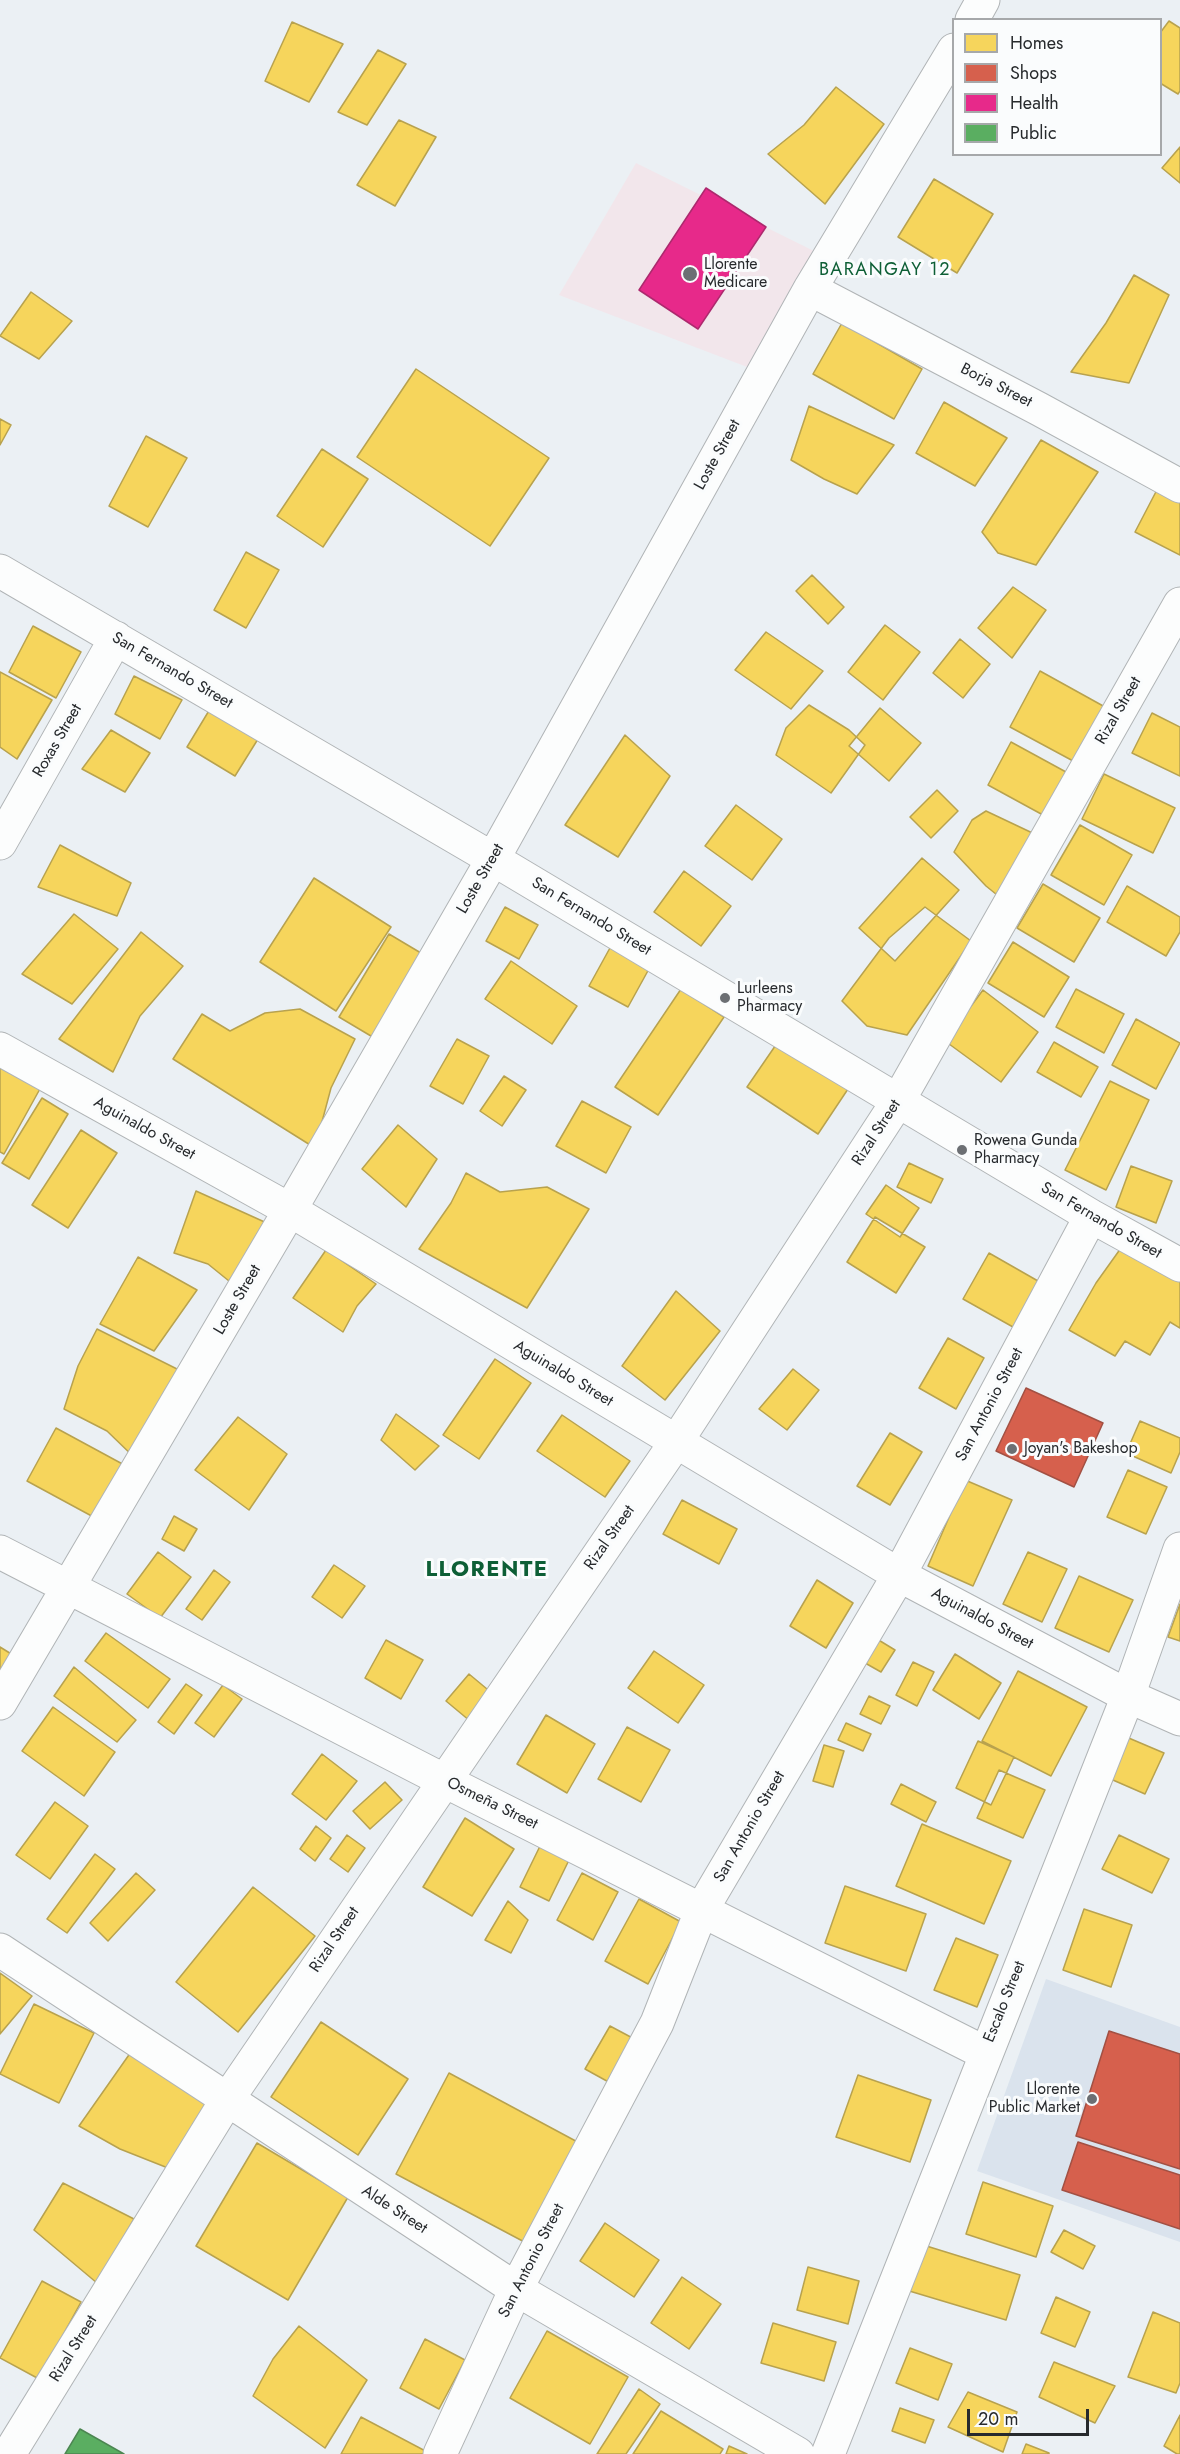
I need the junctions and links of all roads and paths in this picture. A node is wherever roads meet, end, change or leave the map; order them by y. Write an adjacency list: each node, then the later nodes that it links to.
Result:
1 (984, 0): 2 (street)
2 (973, 18)
3 (952, 53): 4 (street, Loste Street)
4 (810, 289): 5 (street, Borja Street); 10 (street, Loste Street)
5 (1180, 486)
6 (0, 571): 8 (street, San Fernando Street)
7 (1180, 604): 12 (street, Rizal Street)
8 (116, 638): 9 (street, Roxas Street); 10 (street, San Fernando Street)
9 (0, 843)
10 (493, 859): 12 (street, San Fernando Street); 13 (street, Loste Street)
11 (0, 1049): 13 (street, Aguinaldo Street)
12 (898, 1101): 14 (street, San Fernando Street); 16 (street, Rizal Street)
13 (291, 1210): 16 (street, Aguinaldo Street); 20 (street, Loste Street)
14 (1091, 1216): 15 (street, San Fernando Street); 19 (street, San Antonio Street)
15 (1180, 1265)
16 (676, 1442): 19 (street, Aguinaldo Street); 24 (street, Rizal Street)
17 (1180, 1549): 21 (street, Escalo Street)
18 (0, 1551): 20 (street, Osmeña Street)
19 (898, 1575): 21 (street, Aguinaldo Street); 25 (street, San Antonio Street)
20 (68, 1588): 22 (street, Loste Street); 24 (street, Osmeña Street)
21 (1128, 1696): 23 (street, Aguinaldo Street); 27 (street, Escalo Street)
22 (0, 1702)
23 (1180, 1719)
24 (443, 1780): 25 (street, Osmeña Street); 28 (street, Rizal Street)
25 (702, 1909): 27 (street, Osmeña Street); 29 (street, San Antonio Street)
26 (0, 1950): 28 (street, Alde Street)
27 (985, 2054): 33 (street, Escalo Street)
28 (227, 2100): 29 (street, Alde Street); 30 (street, Rizal Street)
29 (516, 2289): 31 (street, San Antonio Street); 32 (street, Alde Street)
30 (9, 2454)
31 (440, 2454)
32 (798, 2454)
33 (828, 2454)

